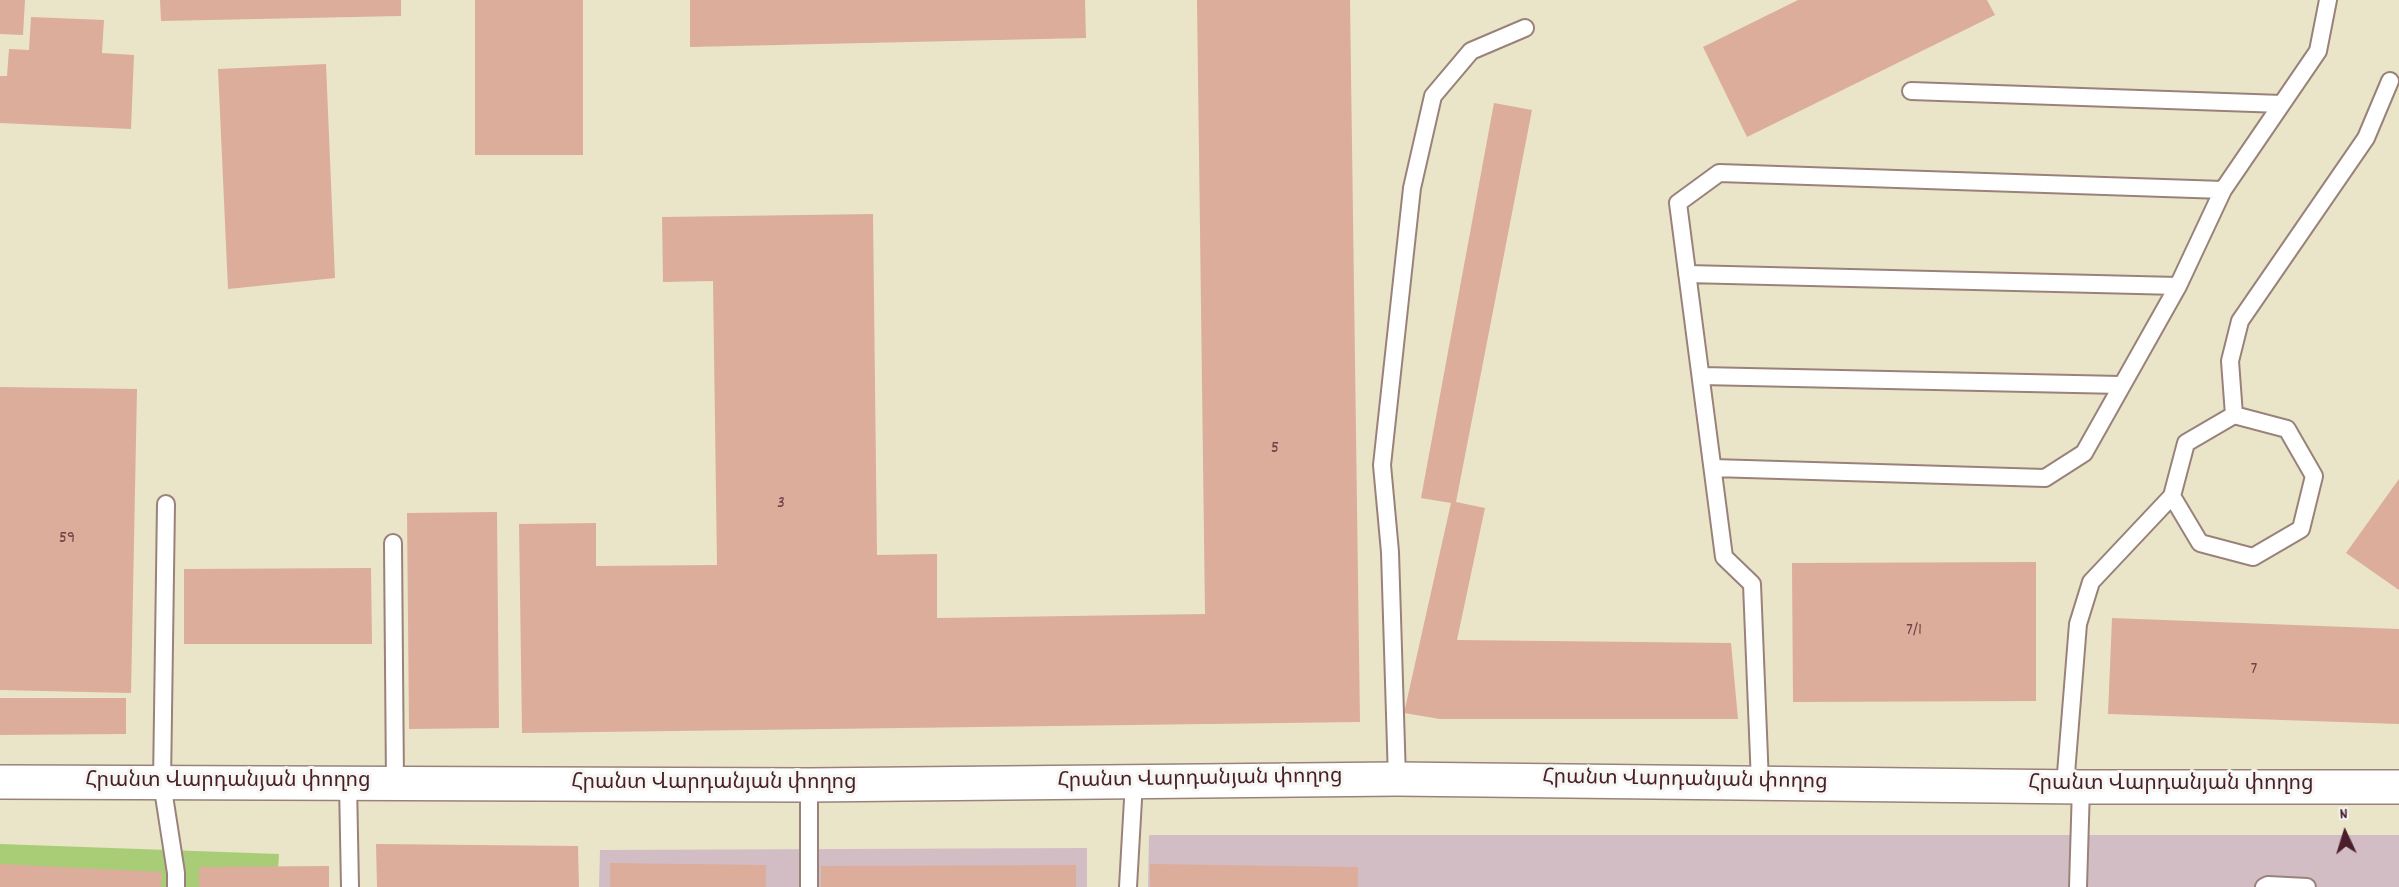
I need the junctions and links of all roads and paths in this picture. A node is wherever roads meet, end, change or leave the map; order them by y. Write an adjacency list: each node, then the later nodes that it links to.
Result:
1 (2328, 0): 5 (lane)
2 (1525, 28): 16 (lane)
3 (2390, 81): 11 (lane)
4 (1911, 91): 5 (lane)
5 (2282, 104): 6 (lane)
6 (2223, 190): 7 (lane); 8 (lane)
7 (1687, 274): 8 (lane); 9 (lane)
8 (2178, 286): 10 (lane)
9 (1701, 376): 10 (lane); 12 (lane)
10 (2121, 385): 12 (lane)
11 (2234, 415): 13 (lane); 13 (lane)
12 (1713, 468): 21 (lane)
13 (2172, 496): 24 (lane)
14 (166, 504): 19 (lane)
15 (393, 543): 22 (lane)
16 (1397, 779): 18 (street, Հրանտ Վարդանյան փողոց); 21 (street, Հրանտ Վարդանյան փողոց)
17 (0, 782): 19 (street, Հրանտ Վարդանյան փողոց)
18 (1134, 782): 23 (street, Հրանտ Վարդանյան փողոց); 29 (lane)
19 (162, 783): 20 (street, Հրանտ Վարդանյան փողոց); 26 (lane)
20 (348, 783): 22 (street, Հրանտ Վարդանյան փողոց); 27 (lane)
21 (1760, 783): 24 (street, Հրանտ Վարդանյան փողոց)
22 (395, 784): 23 (street, Հրանտ Վարդանյան փողոց)
23 (809, 785): 28 (lane)
24 (2073, 786): 25 (street, Հրանտ Վարդանյան փողոց); 30 (lane)
25 (2399, 787)
26 (176, 887)
27 (350, 887)
28 (809, 887)
29 (1128, 887)
30 (2078, 887)
31 (2264, 887): 32 (lane)
32 (2307, 887)

